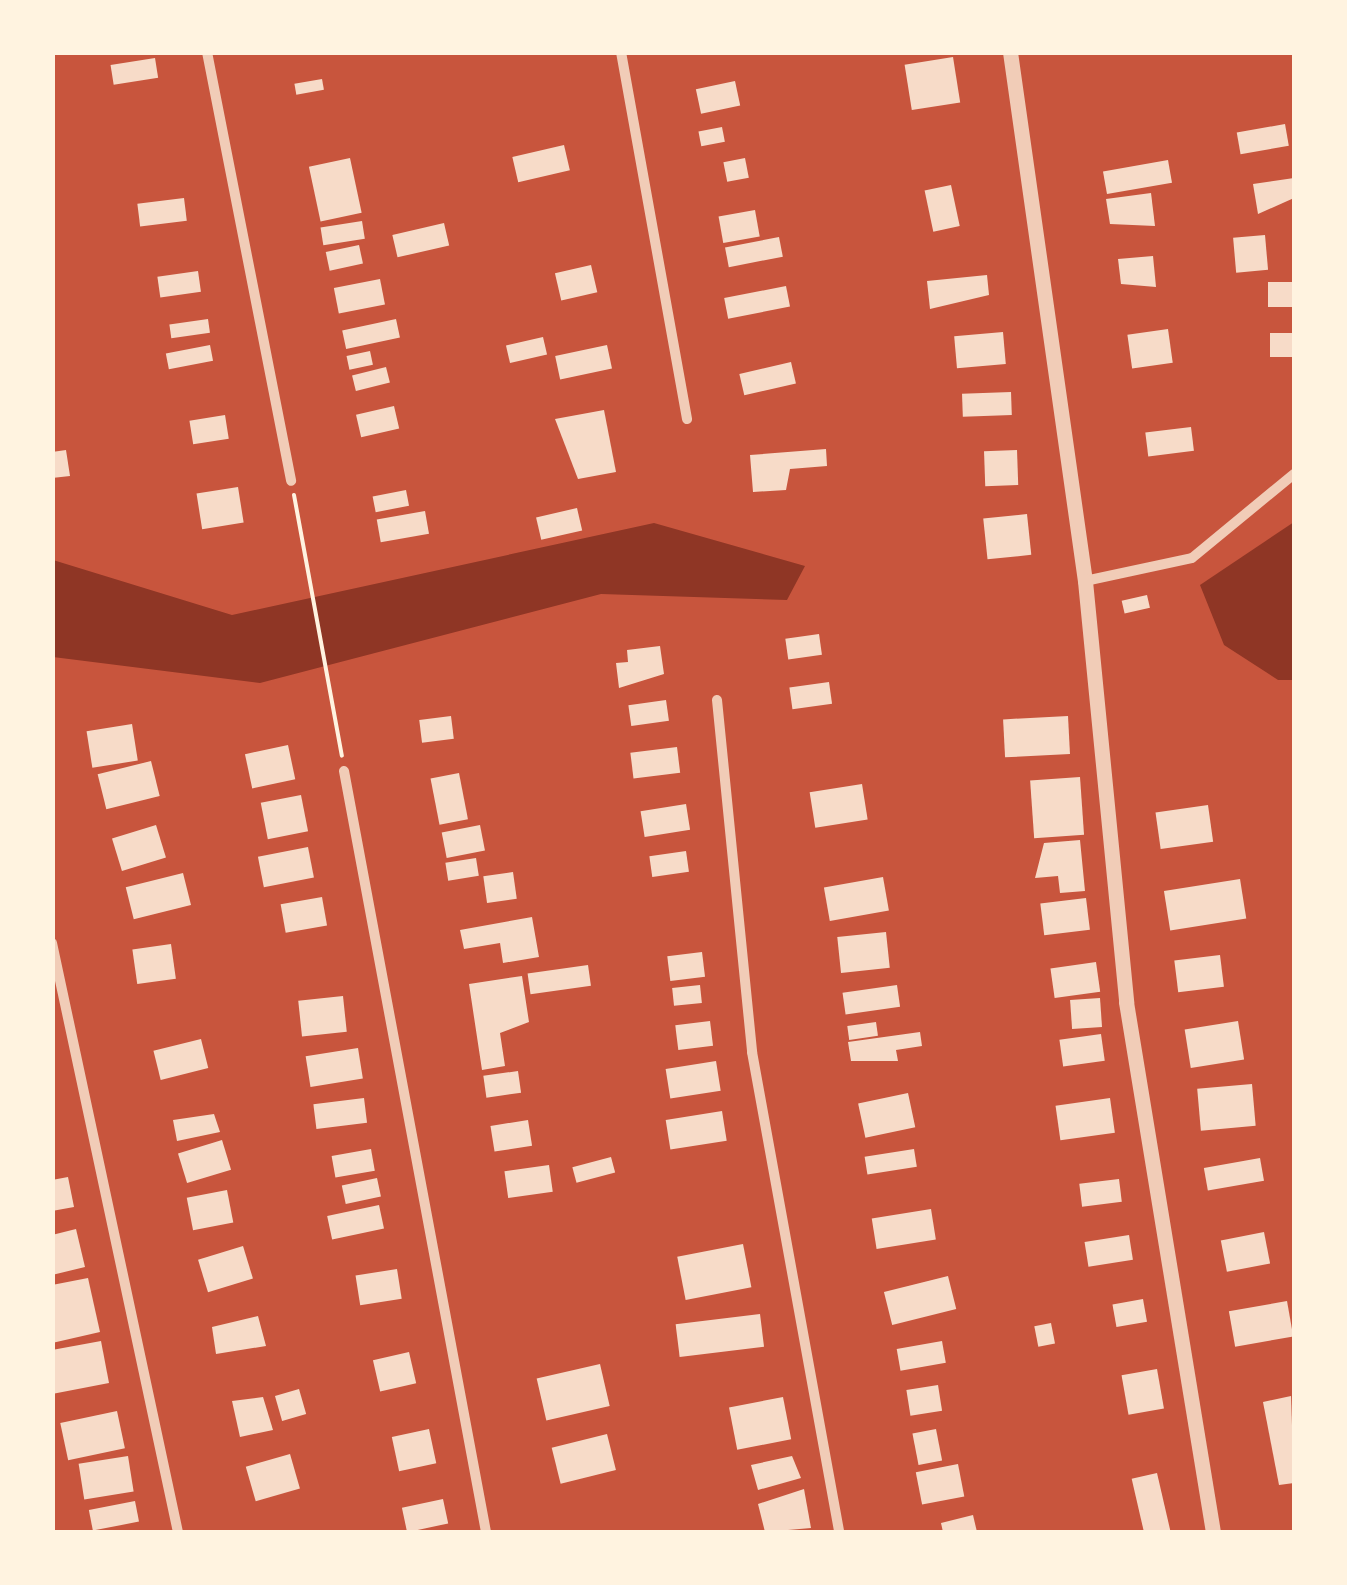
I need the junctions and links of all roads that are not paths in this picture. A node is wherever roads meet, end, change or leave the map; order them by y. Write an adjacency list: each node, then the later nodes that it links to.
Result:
1 (207, 52): 6 (street)
2 (621, 52): 4 (street)
3 (1010, 52): 7 (street)
4 (688, 419)
5 (1294, 474): 7 (street)
6 (292, 480)
7 (1085, 581): 14 (street)
8 (717, 700): 13 (street)
9 (344, 771): 12 (street)
10 (52, 943): 11 (street)
11 (178, 1532)
12 (486, 1532)
13 (839, 1532)
14 (1214, 1532)

